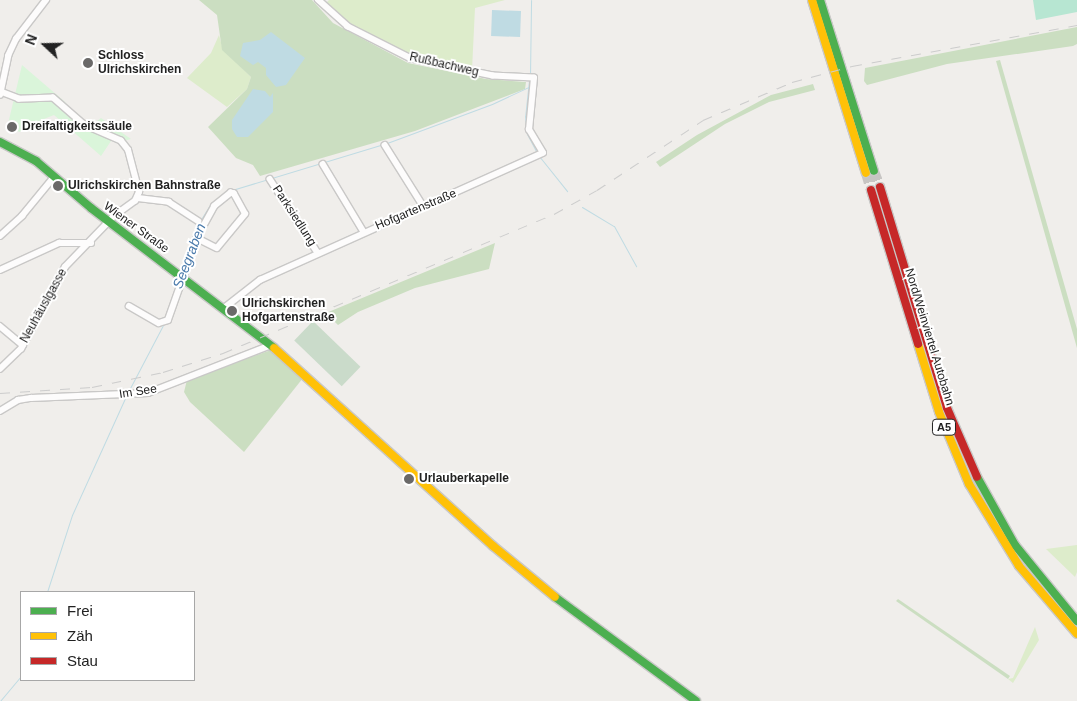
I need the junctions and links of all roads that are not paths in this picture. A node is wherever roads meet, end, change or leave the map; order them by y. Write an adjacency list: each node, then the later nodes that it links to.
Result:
1 (46, 0): 6 (street)
2 (318, 0): 5 (street, Rußbachweg)
3 (812, 0): 4 (main road)
4 (820, 0)
5 (530, 78): 13 (street, Hofgartenstraße)
6 (0, 94): 12 (street)
7 (0, 142): 10 (main road, Wiener Straße)
8 (385, 145): 13 (street)
9 (323, 164): 16 (street)
10 (54, 177): 14 (main road, Wiener Straße); 17 (street)
11 (270, 179): 20 (street, Parksiedlung)
12 (138, 198): 14 (street, Neuhäuslgasse); 15 (street)
13 (424, 207): 16 (street, Hofgartenstraße)
14 (110, 222): 19 (street, Neuhäuslgasse); 22 (main road, Wiener Straße)
15 (198, 222)
16 (364, 232): 20 (street, Hofgartenstraße)
17 (0, 236)
18 (197, 238): 18 (street); 22 (street)
19 (91, 243): 21 (street); 26 (street, Neuhäuslgasse)
20 (318, 253): 24 (street, Hofgartenstraße)
21 (0, 270)
22 (180, 274): 23 (street); 24 (main road, Wiener Straße)
23 (129, 306)
24 (223, 309): 27 (main road, Wiener Straße)
25 (0, 326): 26 (street)
26 (24, 345): 28 (street, Neuhäuslgasse)
27 (270, 345): 29 (street, Im See); 32 (main road, Wiener Straße)
28 (0, 369)
29 (0, 411)
30 (1077, 621): 31 (main road, Nord/Weinviertel Autobahn / A5)
31 (1077, 634)
32 (696, 701)

